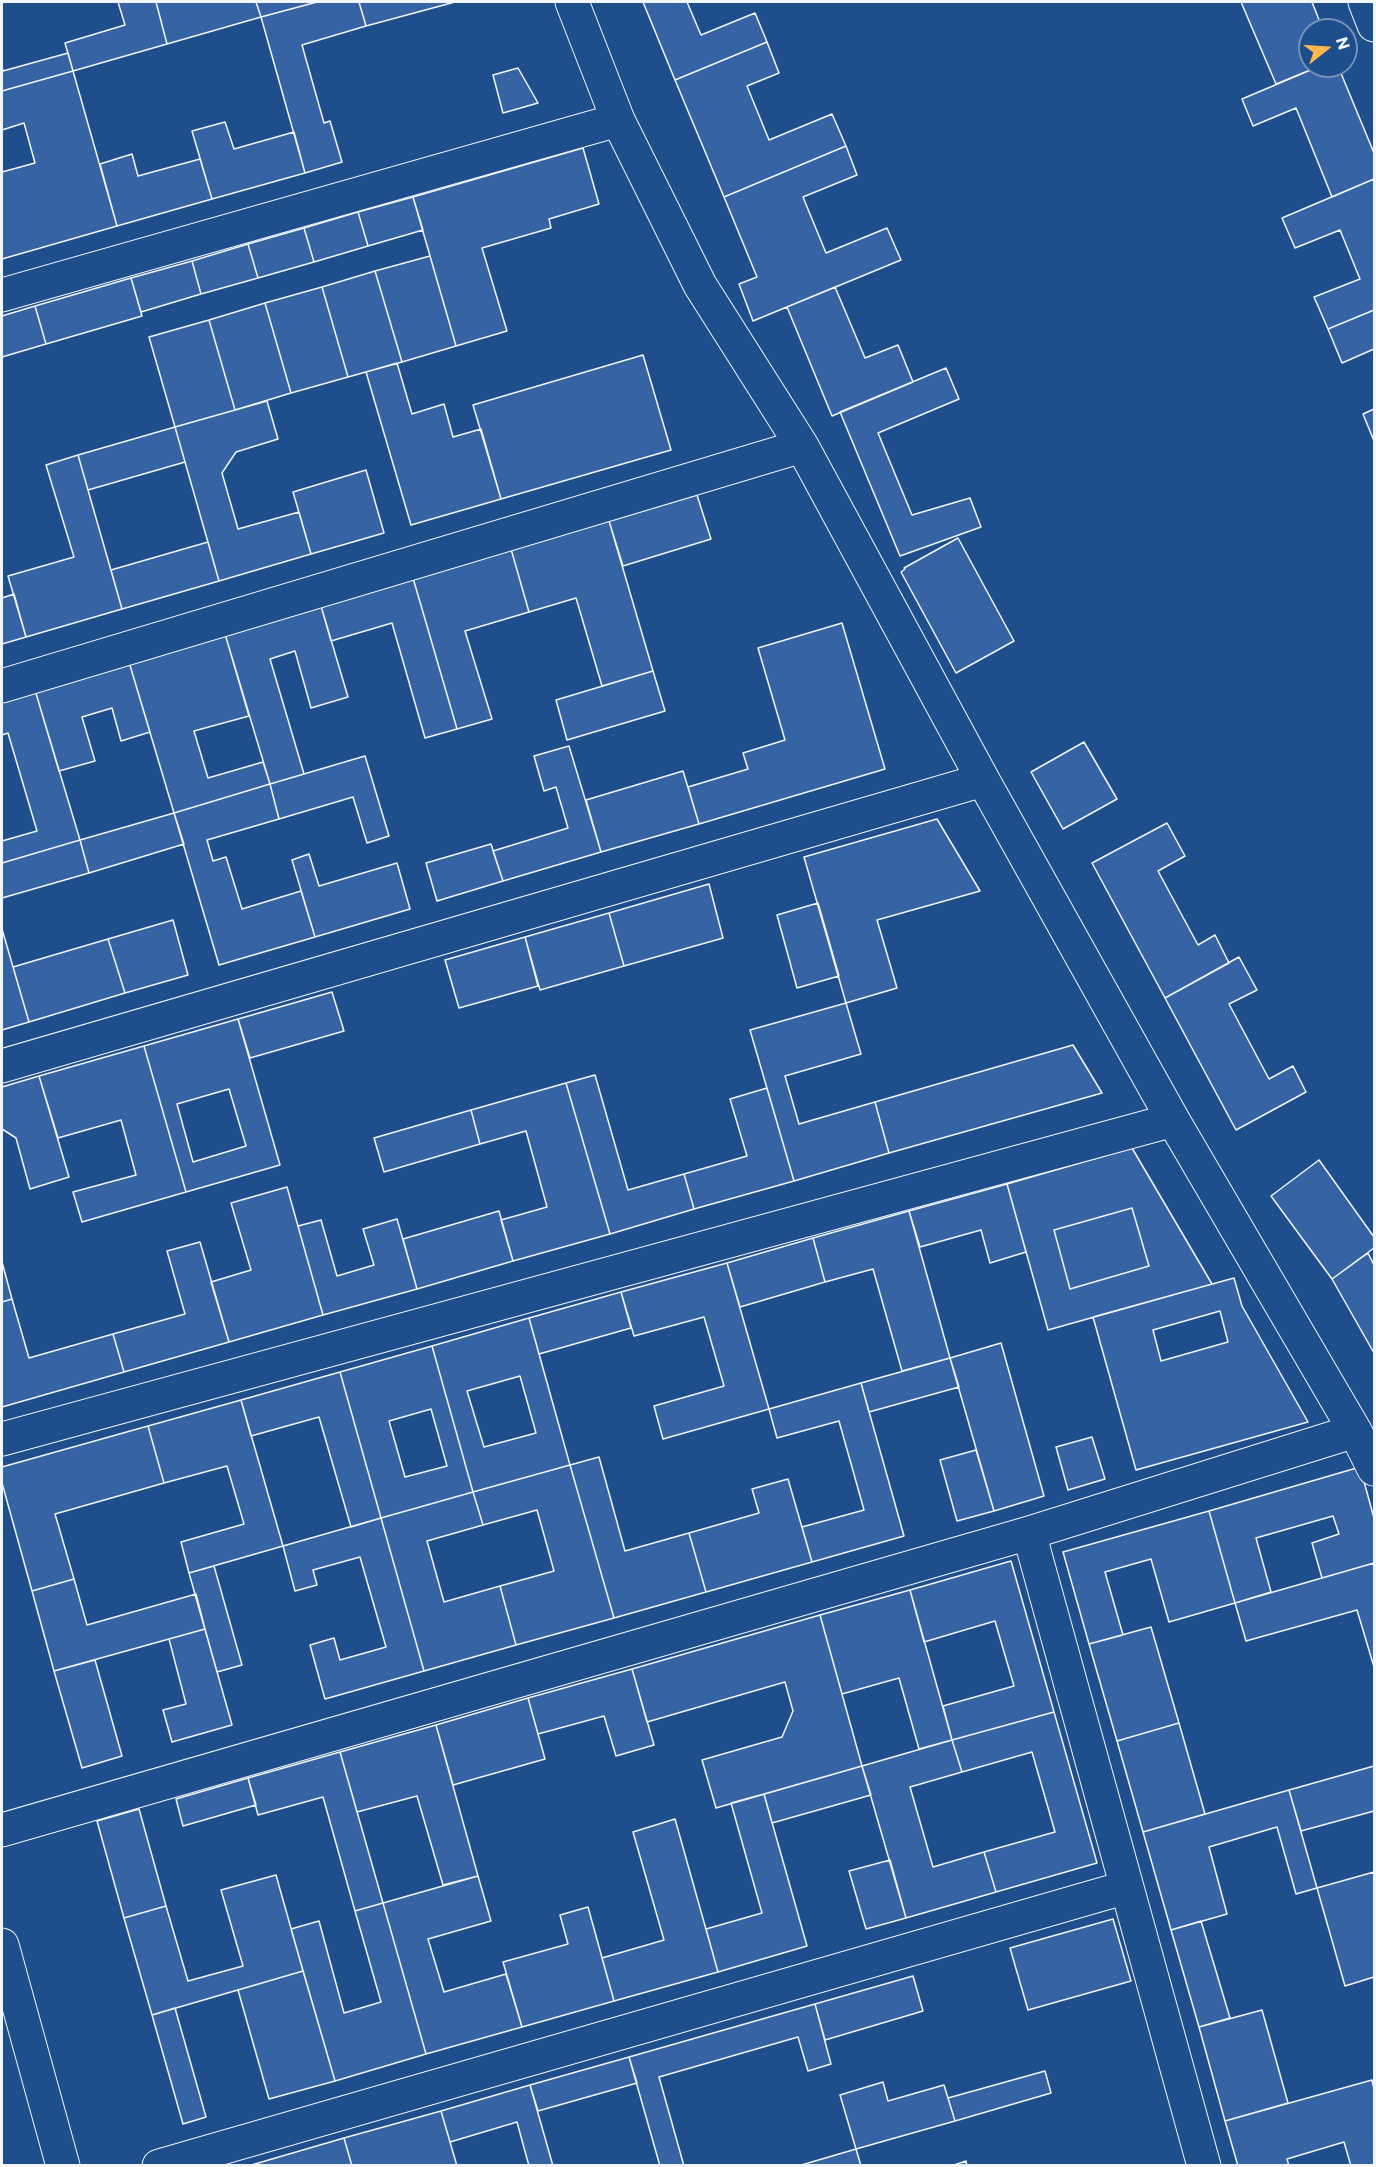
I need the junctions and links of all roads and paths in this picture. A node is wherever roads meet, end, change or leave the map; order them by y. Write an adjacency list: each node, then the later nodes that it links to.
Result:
1 (572, 2): 4 (street)
2 (1365, 2): 3 (street)
3 (1374, 25)
4 (618, 120): 5 (street); 6 (street)
5 (2, 295)
6 (802, 446): 7 (street); 8 (street)
7 (2, 686)
8 (983, 780): 9 (street); 10 (street)
9 (2, 1066)
10 (1173, 1120): 11 (street); 12 (street)
11 (1355, 1431): 13 (street); 14 (street)
12 (2, 1439)
13 (1374, 1469)
14 (1029, 1533): 15 (street); 16 (street)
15 (2, 1830)
16 (1127, 1887): 19 (street); 20 (street)
17 (2, 1946): 18 (street)
18 (63, 2166)
19 (159, 2166)
20 (1204, 2166)

